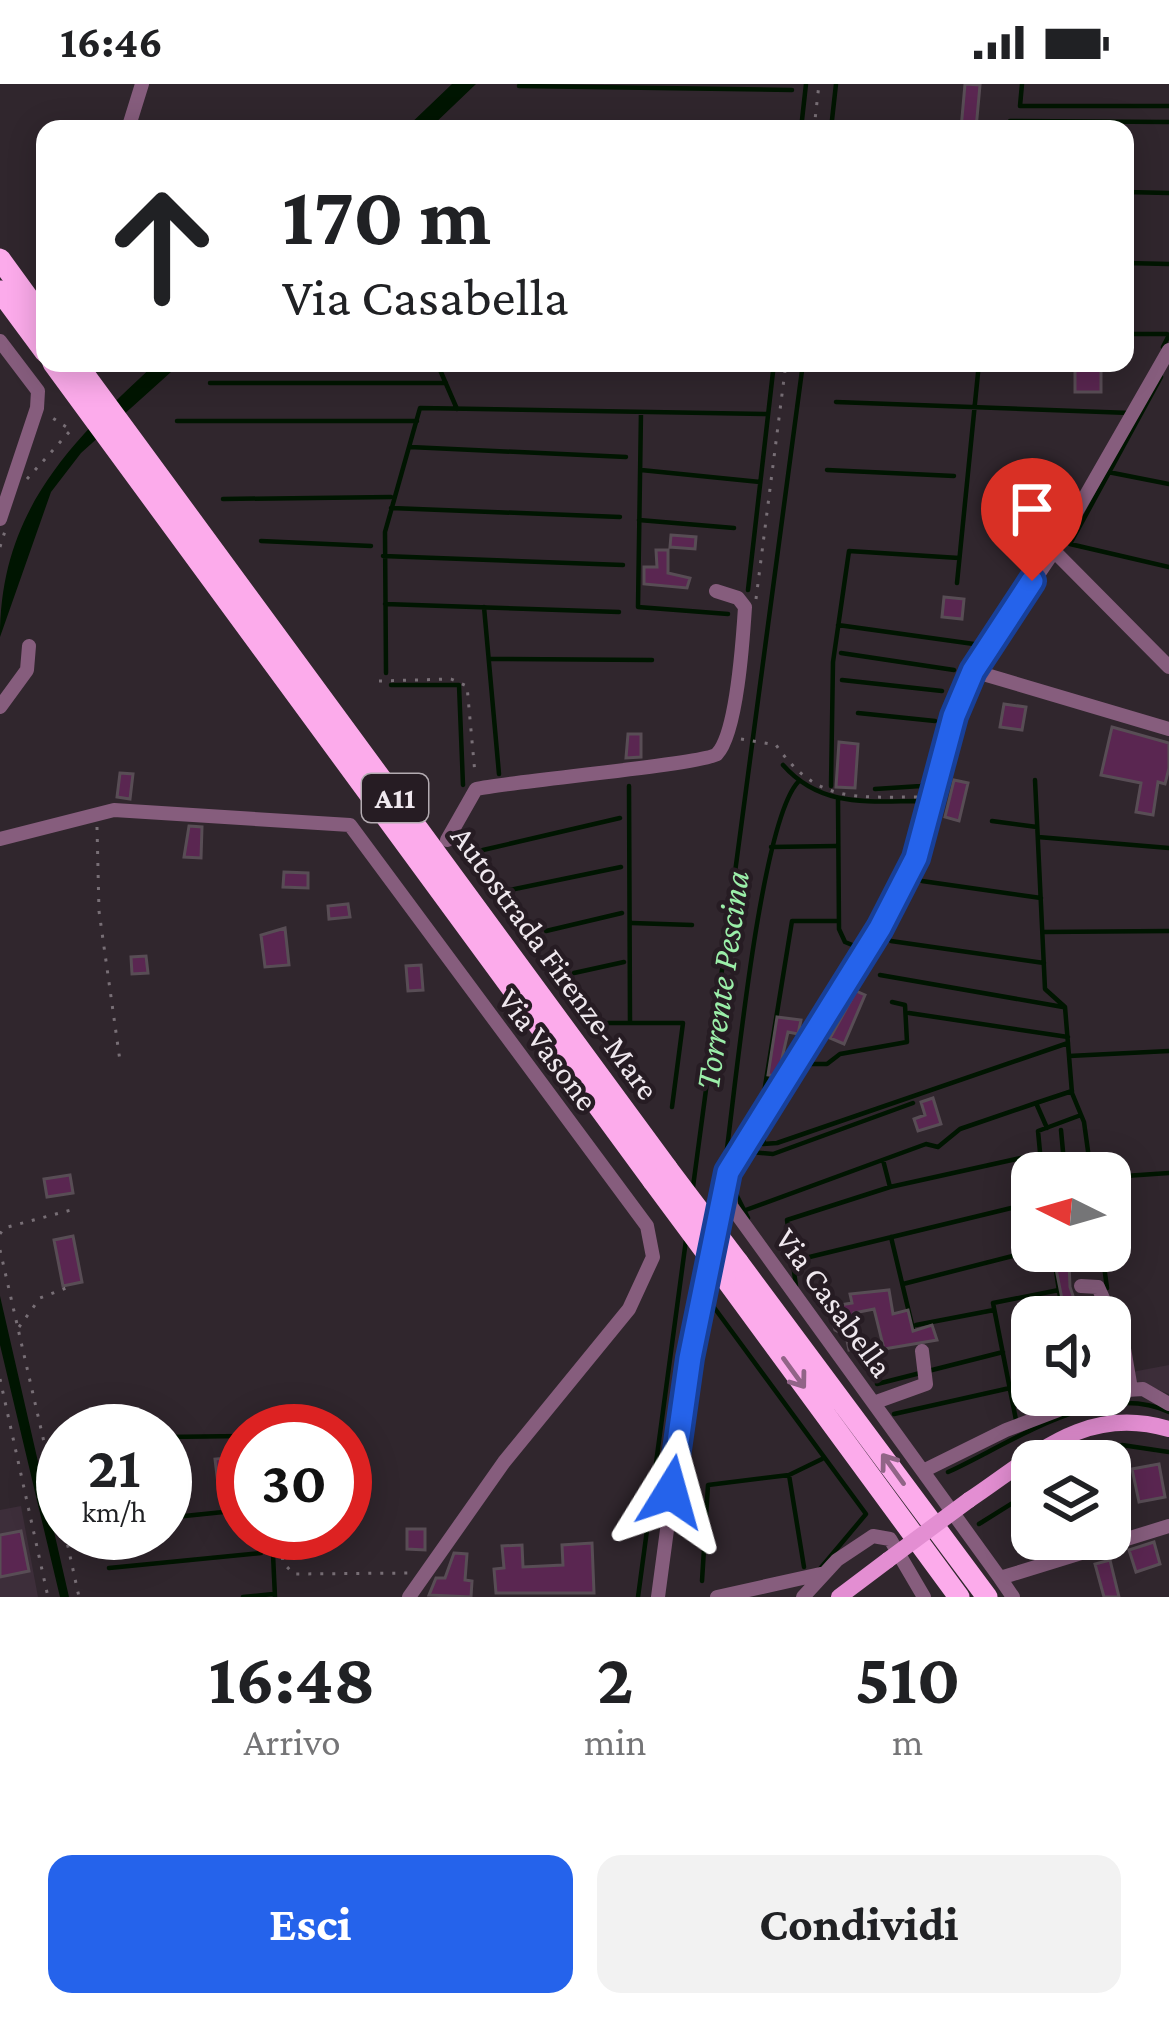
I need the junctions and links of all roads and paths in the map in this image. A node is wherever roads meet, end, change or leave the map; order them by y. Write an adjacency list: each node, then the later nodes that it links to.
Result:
1 (142, 84): 3 (street)
2 (819, 84): 4 (path)
3 (131, 120)
4 (815, 120)
5 (0, 259): 7 (highway)
6 (0, 291): 9 (highway)
7 (36, 309)
8 (0, 340): 13 (street)
9 (36, 340)
10 (1169, 350): 18 (street)
11 (80, 372): 14 (highway, Autostrada Firenze-Mare / A11)
12 (785, 372): 20 (path)
13 (44, 386): 14 (highway, Autostrada Firenze-Mare / A11); 15 (path); 16 (street)
14 (100, 411): 40 (highway, Autostrada Firenze-Mare / A11, bridge)
15 (17, 493)
16 (3, 524): 17 (path)
17 (0, 547)
18 (1054, 551): 22 (street); 23 (street)
19 (716, 591): 28 (street)
20 (756, 604)
21 (29, 646): 25 (street)
22 (1169, 668)
23 (973, 671): 26 (street); 29 (street)
24 (380, 681): 28 (path)
25 (0, 707)
26 (1169, 729)
27 (737, 730): 29 (path)
28 (476, 789): 32 (street)
29 (935, 792): 36 (street)
30 (97, 813): 31 (street, Via Vasone); 34 (street, Via Vasone); 35 (path)
31 (0, 839)
32 (447, 840)
33 (406, 871): 34 (street)
34 (391, 881): 58 (street, Via Vasone)
35 (120, 1061)
36 (728, 1172): 48 (street, Via Casabella); 63 (street)
37 (71, 1210): 38 (path)
38 (0, 1234)
39 (0, 1250): 44 (path)
40 (732, 1270): 59 (highway, Autostrada Firenze-Mare / A11, one-way to 40); 68 (highway, Autostrada Firenze-Mare / A11, one-way to 68)
41 (1081, 1286): 43 (street)
42 (66, 1288): 44 (path)
43 (1102, 1296)
44 (19, 1329): 50 (path)
45 (922, 1351): 48 (street)
46 (0, 1379): 60 (path)
47 (1131, 1389): 49 (street)
48 (876, 1402): 53 (street, Via Casabella)
49 (1169, 1404)
50 (36, 1405)
51 (1043, 1416): 53 (street)
52 (1169, 1429): 66 (main road, bridge)
53 (925, 1470): 59 (street, Via Casabella)
54 (1169, 1526): 59 (street)
55 (71, 1560): 61 (path)
56 (283, 1560): 58 (path)
57 (825, 1573): 64 (street); 65 (street); 67 (street)
58 (423, 1580): 62 (street, Via Vasone)
59 (993, 1588): 69 (street, Via Casabella)
60 (48, 1597)
61 (79, 1597)
62 (409, 1597)
63 (658, 1597)
64 (717, 1597)
65 (803, 1597)
66 (839, 1597)
67 (924, 1597)
68 (958, 1597)
69 (1013, 1597)

